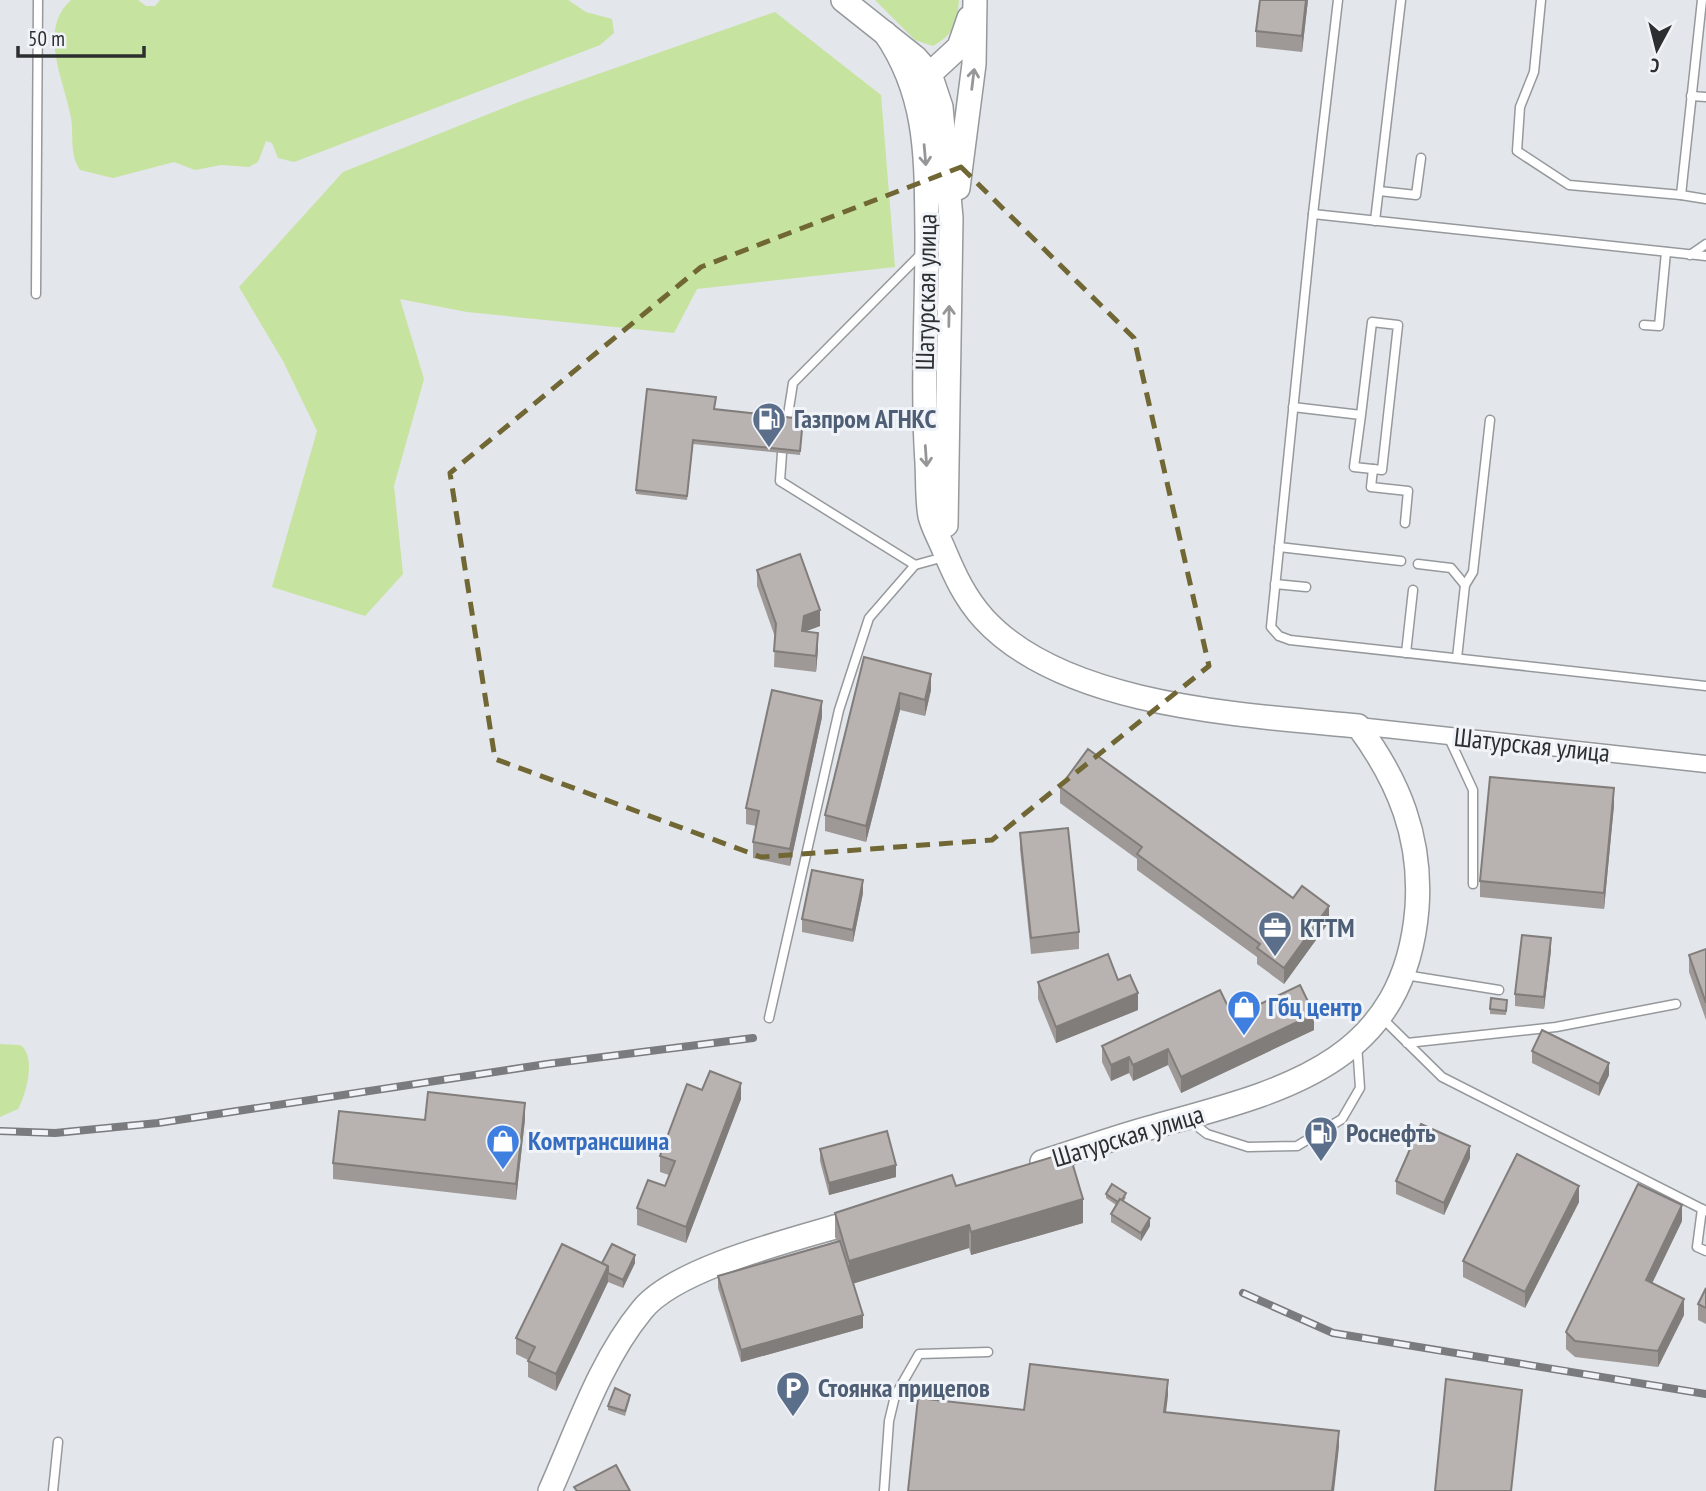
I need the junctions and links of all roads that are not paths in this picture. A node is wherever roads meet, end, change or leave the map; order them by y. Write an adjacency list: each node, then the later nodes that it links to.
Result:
1 (38, 0): 23 (lane)
2 (843, 0): 8 (main road, Шатурская улица)
3 (974, 0): 8 (main road); 16 (main road, one-way to 3)
4 (1338, 0): 15 (lane)
5 (1401, 0): 12 (lane)
6 (1541, 0): 13 (lane)
7 (1702, 0): 9 (lane)
8 (922, 81): 16 (main road); 19 (main road, Шатурская улица, one-way to 19)
9 (1691, 96): 10 (lane); 13 (lane)
10 (1706, 97)
11 (1421, 158): 12 (lane)
12 (1379, 191): 17 (lane)
13 (1681, 195): 14 (lane)
14 (1706, 199)
15 (1313, 214): 17 (lane); 25 (lane)
16 (950, 219): 33 (main road, Шатурская улица, one-way to 16)
17 (1375, 221): 20 (lane)
18 (1706, 244): 21 (lane)
19 (927, 249): 28 (lane); 33 (main road, Шатурская улица, one-way to 33)
20 (1666, 252): 21 (lane); 24 (lane)
21 (1690, 255): 22 (lane)
22 (1706, 257)
23 (36, 293)
24 (1644, 325)
25 (1293, 407): 26 (lane); 32 (lane)
26 (1361, 415): 30 (lane); 30 (lane)
27 (1490, 420): 38 (lane)
28 (787, 421)
29 (782, 453): 36 (lane)
30 (1373, 469): 31 (lane)
31 (1405, 523)
32 (1279, 547): 34 (lane); 37 (lane)
33 (947, 556): 36 (lane); 44 (main road, Шатурская улица)
34 (1401, 561)
35 (1418, 564): 38 (lane)
36 (915, 565): 52 (lane)
37 (1275, 583): 39 (lane); 41 (lane)
38 (1465, 584): 42 (lane)
39 (1306, 587)
40 (1413, 590): 41 (lane)
41 (1406, 653): 42 (lane)
42 (1457, 658): 43 (lane)
43 (1706, 686)
44 (1358, 726): 45 (street, Шатурская улица); 48 (main road, Шатурская улица)
45 (1448, 736): 46 (street, Шатурская улица); 47 (lane)
46 (1706, 764)
47 (1473, 884)
48 (1402, 975): 49 (lane); 51 (main road, Шатурская улица)
49 (1499, 990)
50 (1676, 1004): 54 (lane)
51 (1381, 1017): 53 (main road, Шатурская улица); 54 (lane)
52 (769, 1018)
53 (1357, 1041): 55 (main road, Шатурская улица); 55 (lane)
54 (1407, 1043): 58 (lane)
55 (1186, 1119): 56 (main road, Шатурская улица)
56 (1018, 1169)
57 (889, 1210): 63 (main road)
58 (1704, 1210): 59 (lane)
59 (1706, 1251)
60 (988, 1352): 64 (lane)
61 (58, 1442): 62 (lane)
62 (53, 1491)
63 (550, 1491)
64 (884, 1491)

